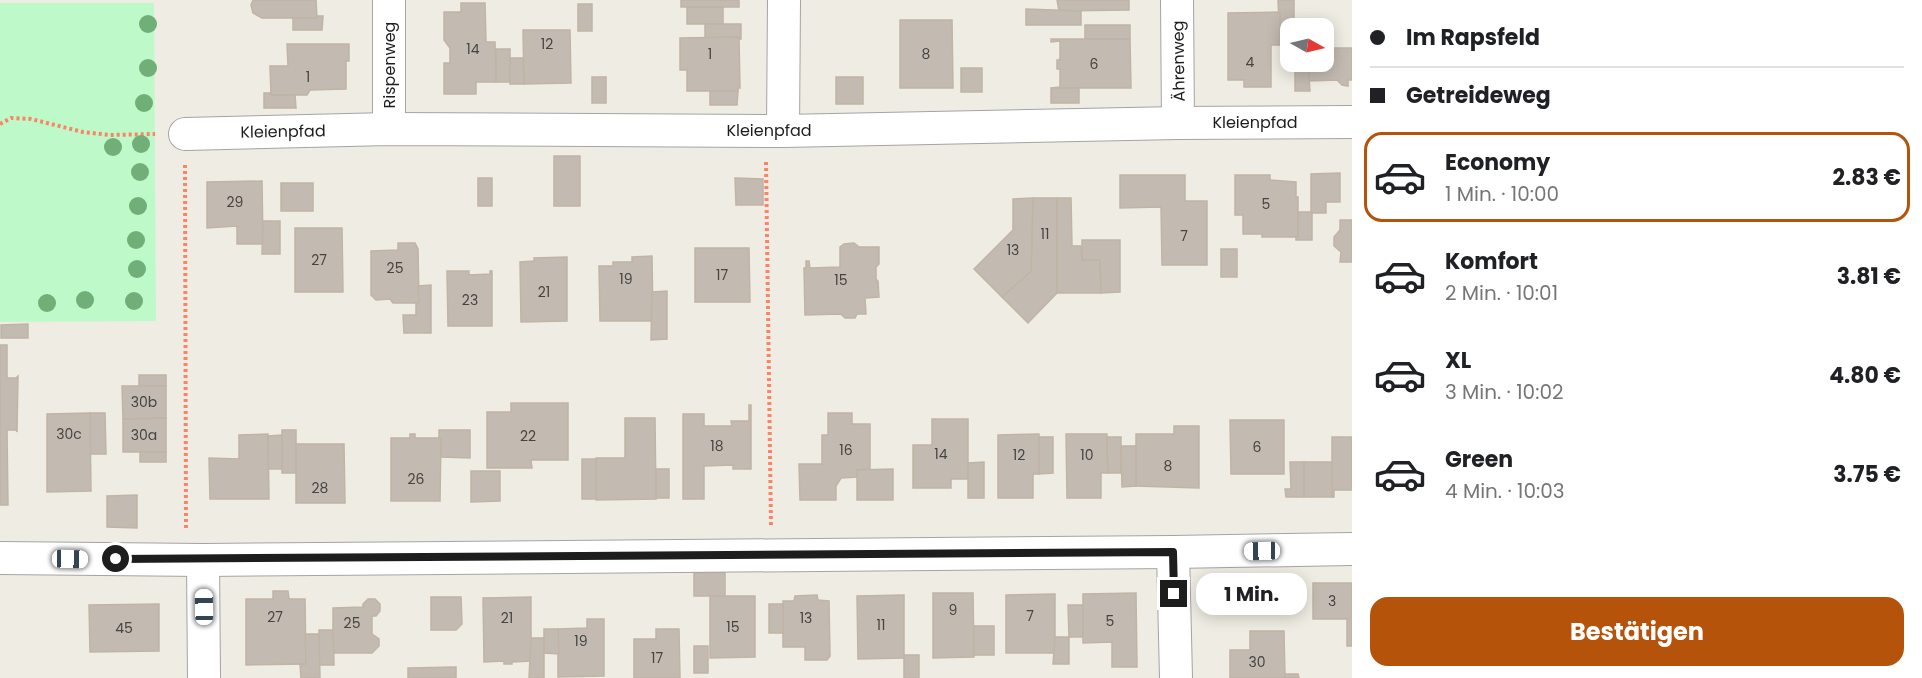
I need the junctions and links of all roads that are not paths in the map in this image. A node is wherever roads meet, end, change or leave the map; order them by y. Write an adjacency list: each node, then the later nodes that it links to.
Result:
1 (389, 0): 6 (street, Rispenweg)
2 (784, 0): 7 (street)
3 (1177, 0): 5 (street, Ährenweg)
4 (1352, 122): 5 (street, Kleienpfad)
5 (1178, 123): 7 (street, Kleienpfad)
6 (389, 129): 7 (street, Kleienpfad); 8 (street, Kleienpfad)
7 (774, 131)
8 (185, 134)
9 (1352, 549): 10 (street)
10 (1173, 552): 12 (street); 14 (street)
11 (0, 558): 12 (street)
12 (195, 560): 13 (street)
13 (204, 678)
14 (1176, 678)

